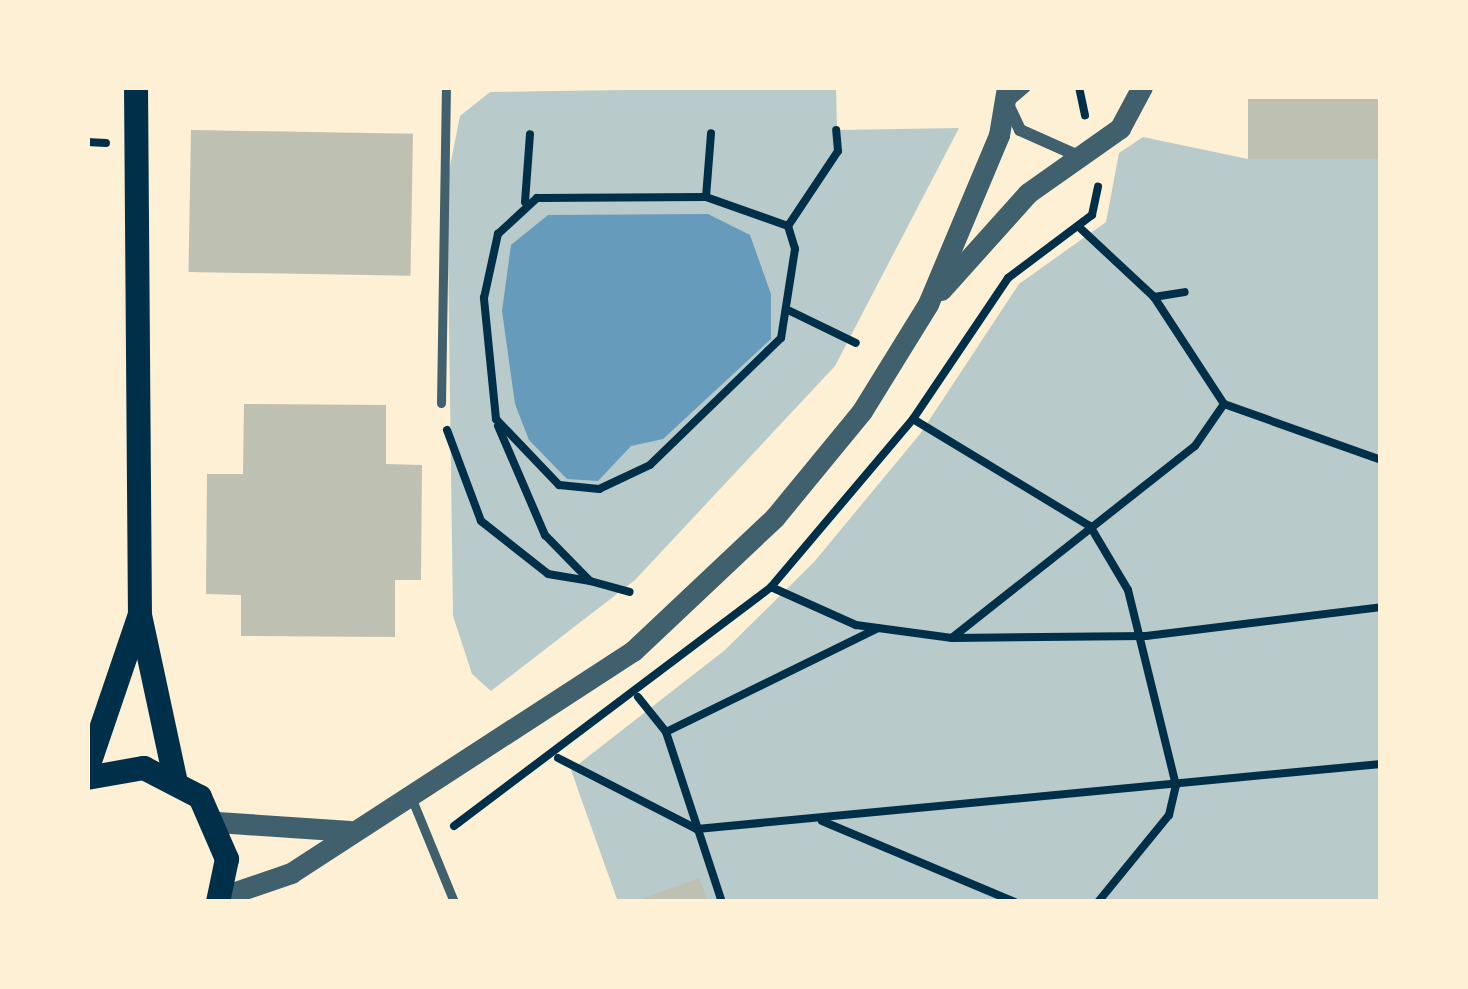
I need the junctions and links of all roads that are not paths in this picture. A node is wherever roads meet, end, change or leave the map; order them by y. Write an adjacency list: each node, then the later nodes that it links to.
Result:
1 (136, 87): 9 (main road)
2 (446, 87): 8 (lane)
3 (1025, 87): 5 (street)
4 (1142, 87): 6 (street)
5 (1007, 95): 6 (street); 7 (street)
6 (1074, 154): 7 (street)
7 (928, 304): 12 (street)
8 (441, 403)
9 (140, 615): 10 (main road); 11 (main road)
10 (87, 774): 11 (main road)
11 (175, 778): 13 (main road)
12 (412, 797): 14 (street); 16 (lane)
13 (217, 822): 14 (street); 15 (main road)
14 (350, 831): 15 (street)
15 (219, 899)
16 (454, 902)

